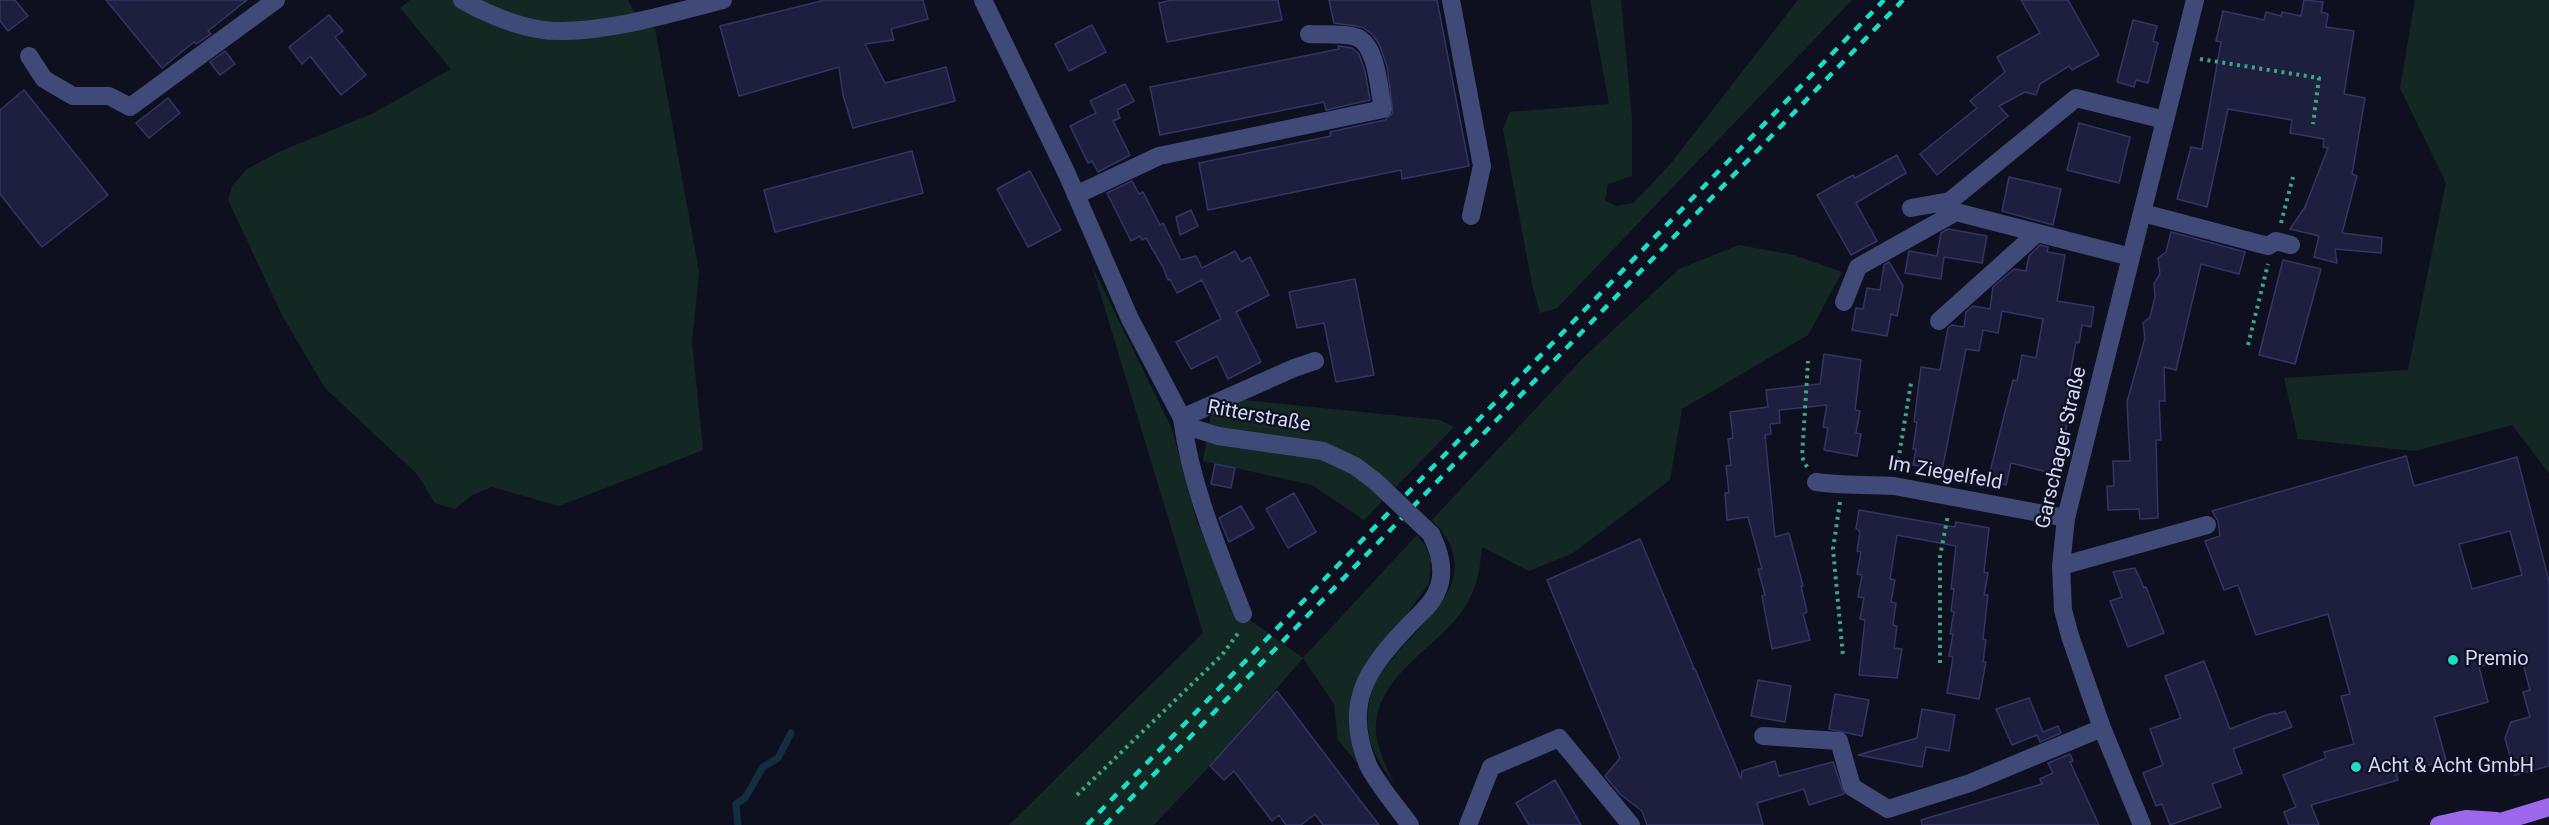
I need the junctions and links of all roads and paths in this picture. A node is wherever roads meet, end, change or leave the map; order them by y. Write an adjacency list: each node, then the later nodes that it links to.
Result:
1 (276, 0): 8 (street)
2 (462, 0): 3 (street)
3 (723, 0)
4 (983, 0): 12 (street, Ritterstraße)
5 (1451, 0): 15 (street)
6 (2195, 0): 9 (street, Garschager Straße)
7 (1309, 34): 12 (street)
8 (29, 56)
9 (2181, 56): 10 (street, Garschager Straße); 11 (path)
10 (2165, 120): 13 (street); 14 (street, Garschager Straße)
11 (2313, 124)
12 (1076, 195): 24 (street, Ritterstraße)
13 (1911, 208)
14 (2143, 213): 17 (street); 18 (street, Garschager Straße)
15 (1472, 216)
16 (2037, 234): 18 (street); 19 (street); 20 (street)
17 (2291, 245)
18 (2131, 257): 29 (street, Garschager Straße)
19 (1844, 302)
20 (1939, 321)
21 (1315, 361): 24 (street)
22 (1808, 361): 25 (path)
23 (1911, 383): 27 (path)
24 (1182, 418): 32 (street); 39 (street, Ritterstraße, bridge)
25 (1816, 482): 26 (street, Im Ziegelfeld)
26 (1842, 486): 27 (street, Im Ziegelfeld); 33 (path)
27 (1894, 486): 28 (street, Im Ziegelfeld)
28 (1952, 496): 29 (street, Im Ziegelfeld); 34 (path)
29 (2066, 518): 31 (street, Garschager Straße)
30 (2207, 525): 31 (street)
31 (2061, 566): 35 (street, Garschager Straße)
32 (1243, 614): 37 (path)
33 (1843, 656)
34 (1940, 663)
35 (2102, 728): 36 (street); 43 (street, Garschager Straße)
36 (1762, 736)
37 (1077, 795)
38 (2549, 807): 40 (main road)
39 (1401, 822)
40 (2493, 823): 44 (main road)
41 (1468, 825): 42 (street)
42 (1631, 825)
43 (2142, 825)
44 (2439, 825)

